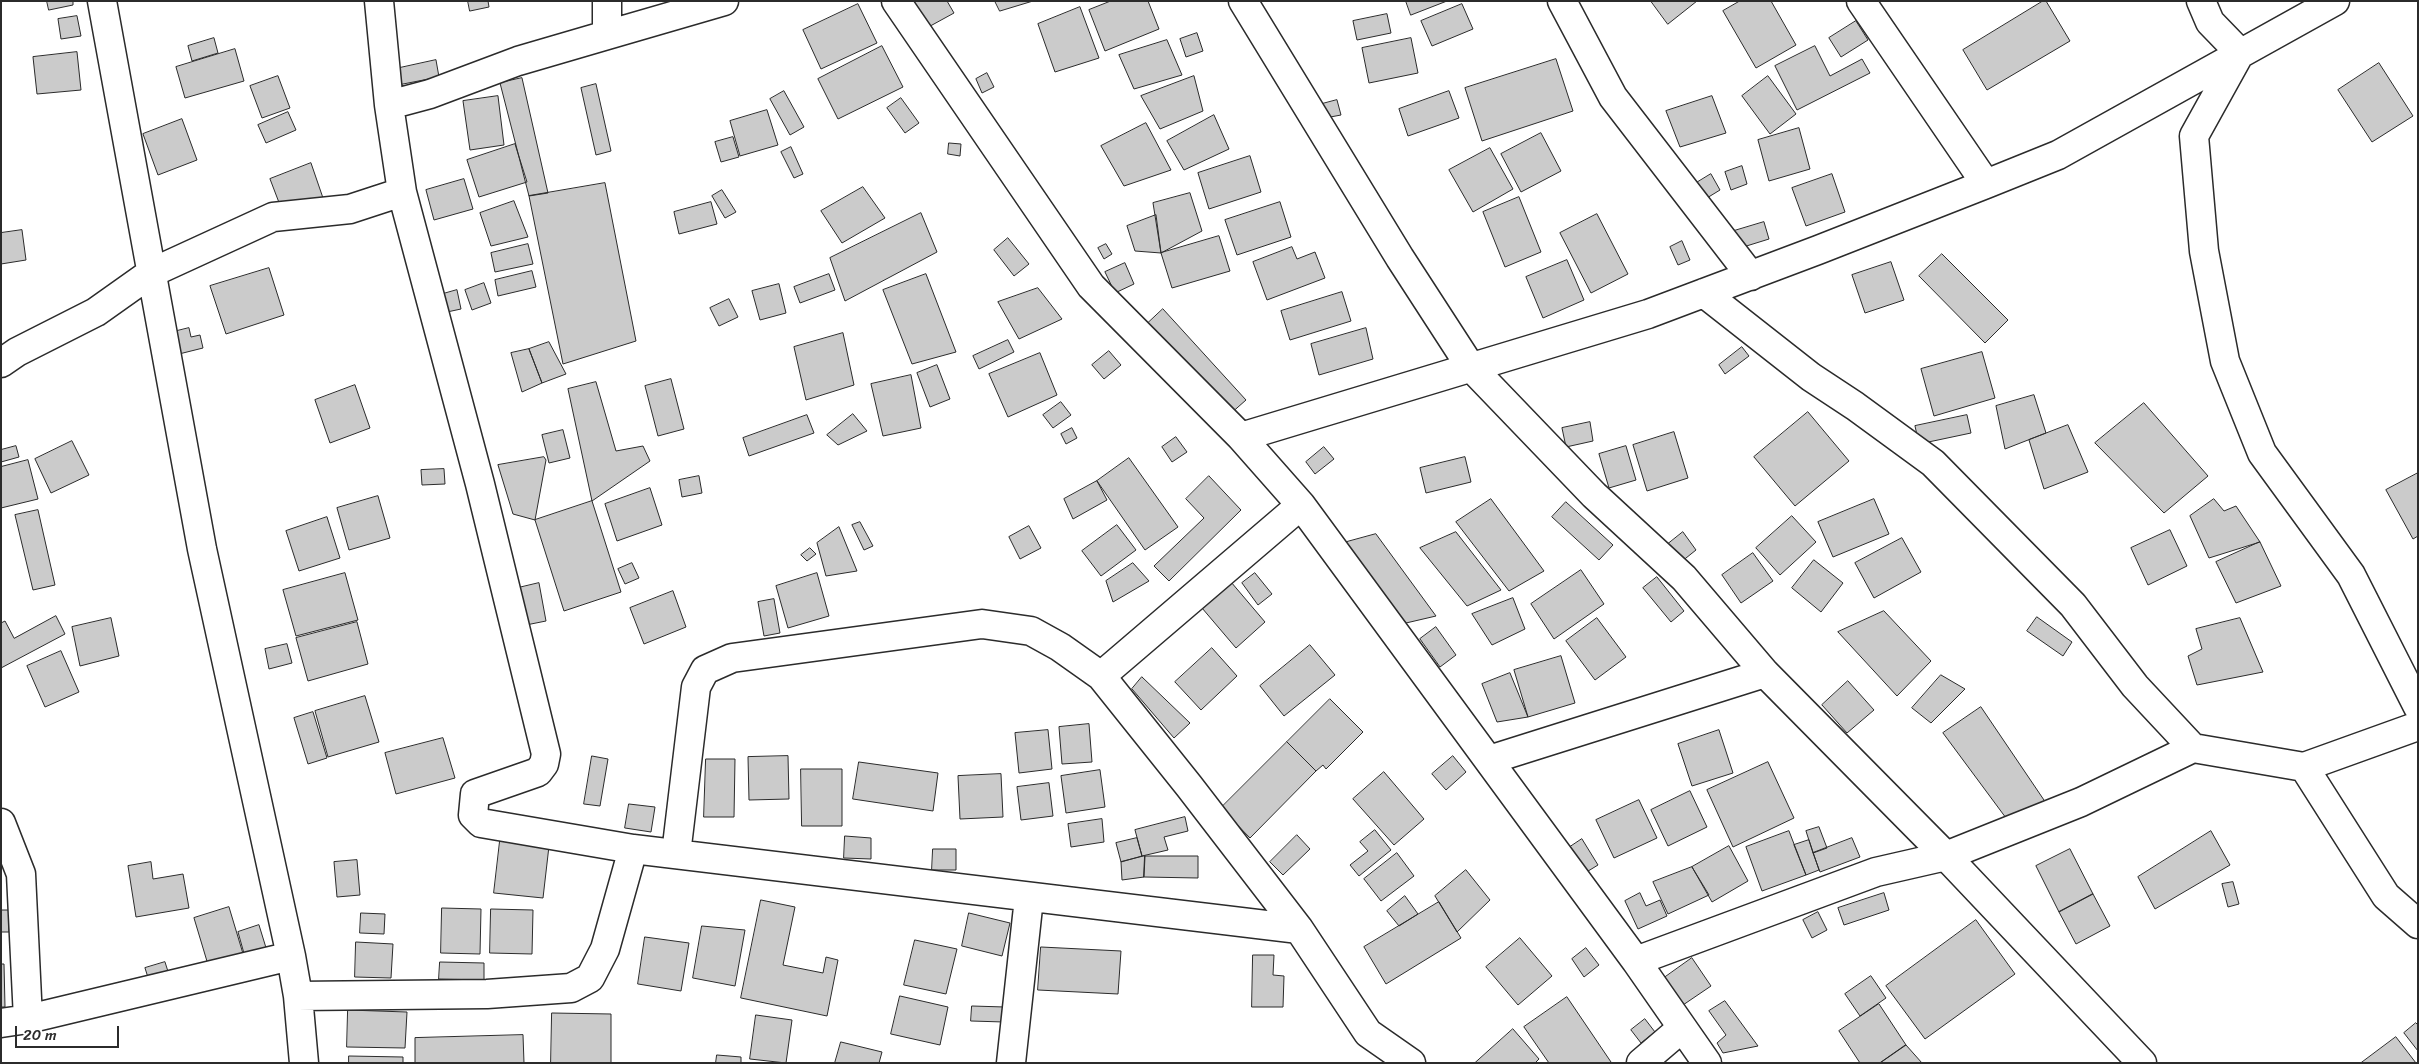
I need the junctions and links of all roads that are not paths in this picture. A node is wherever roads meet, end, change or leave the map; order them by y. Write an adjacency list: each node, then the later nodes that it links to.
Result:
1 (102, 1): 16 (street)
2 (379, 1): 13 (street)
3 (606, 1): 11 (street)
4 (724, 1): 11 (street)
5 (896, 1): 21 (street)
6 (1243, 1): 20 (street)
7 (1562, 1): 17 (street)
8 (1861, 1): 14 (street)
9 (2201, 1): 12 (street)
10 (2336, 1): 12 (street)
11 (607, 35): 13 (street)
12 (2240, 53): 14 (street); 25 (street)
13 (389, 105): 15 (street)
14 (1986, 184): 17 (street)
15 (402, 192): 16 (street); 31 (street)
16 (151, 273): 19 (street); 37 (street)
17 (1751, 276): 18 (street)
18 (1704, 293): 20 (street); 27 (street)
19 (1, 363)
20 (1470, 366): 21 (street); 23 (street)
21 (1241, 437): 22 (street)
22 (1301, 504): 24 (street); 28 (street)
23 (1765, 673): 28 (street); 33 (street)
24 (1101, 676): 32 (street); 36 (street)
25 (2418, 708)
26 (2418, 726): 29 (street)
27 (2193, 748): 29 (street); 33 (street)
28 (1489, 760): 38 (street)
29 (2304, 766): 35 (street)
30 (1, 823): 40 (street)
31 (633, 849): 32 (street); 39 (street)
32 (676, 854): 34 (street)
33 (1946, 856): 38 (street); 50 (street)
34 (1029, 898): 36 (street); 45 (street)
35 (2418, 924)
36 (1299, 929): 43 (street)
37 (291, 956): 39 (street); 40 (street)
38 (1636, 961): 42 (street)
39 (298, 996): 44 (street)
40 (28, 1019): 41 (street)
41 (1, 1023)
42 (1682, 1028): 48 (street); 49 (street)
43 (1368, 1033): 46 (street); 47 (street)
44 (304, 1063)
45 (1011, 1063)
46 (1374, 1063)
47 (1411, 1063)
48 (1641, 1063)
49 (1707, 1063)
50 (2142, 1063)

